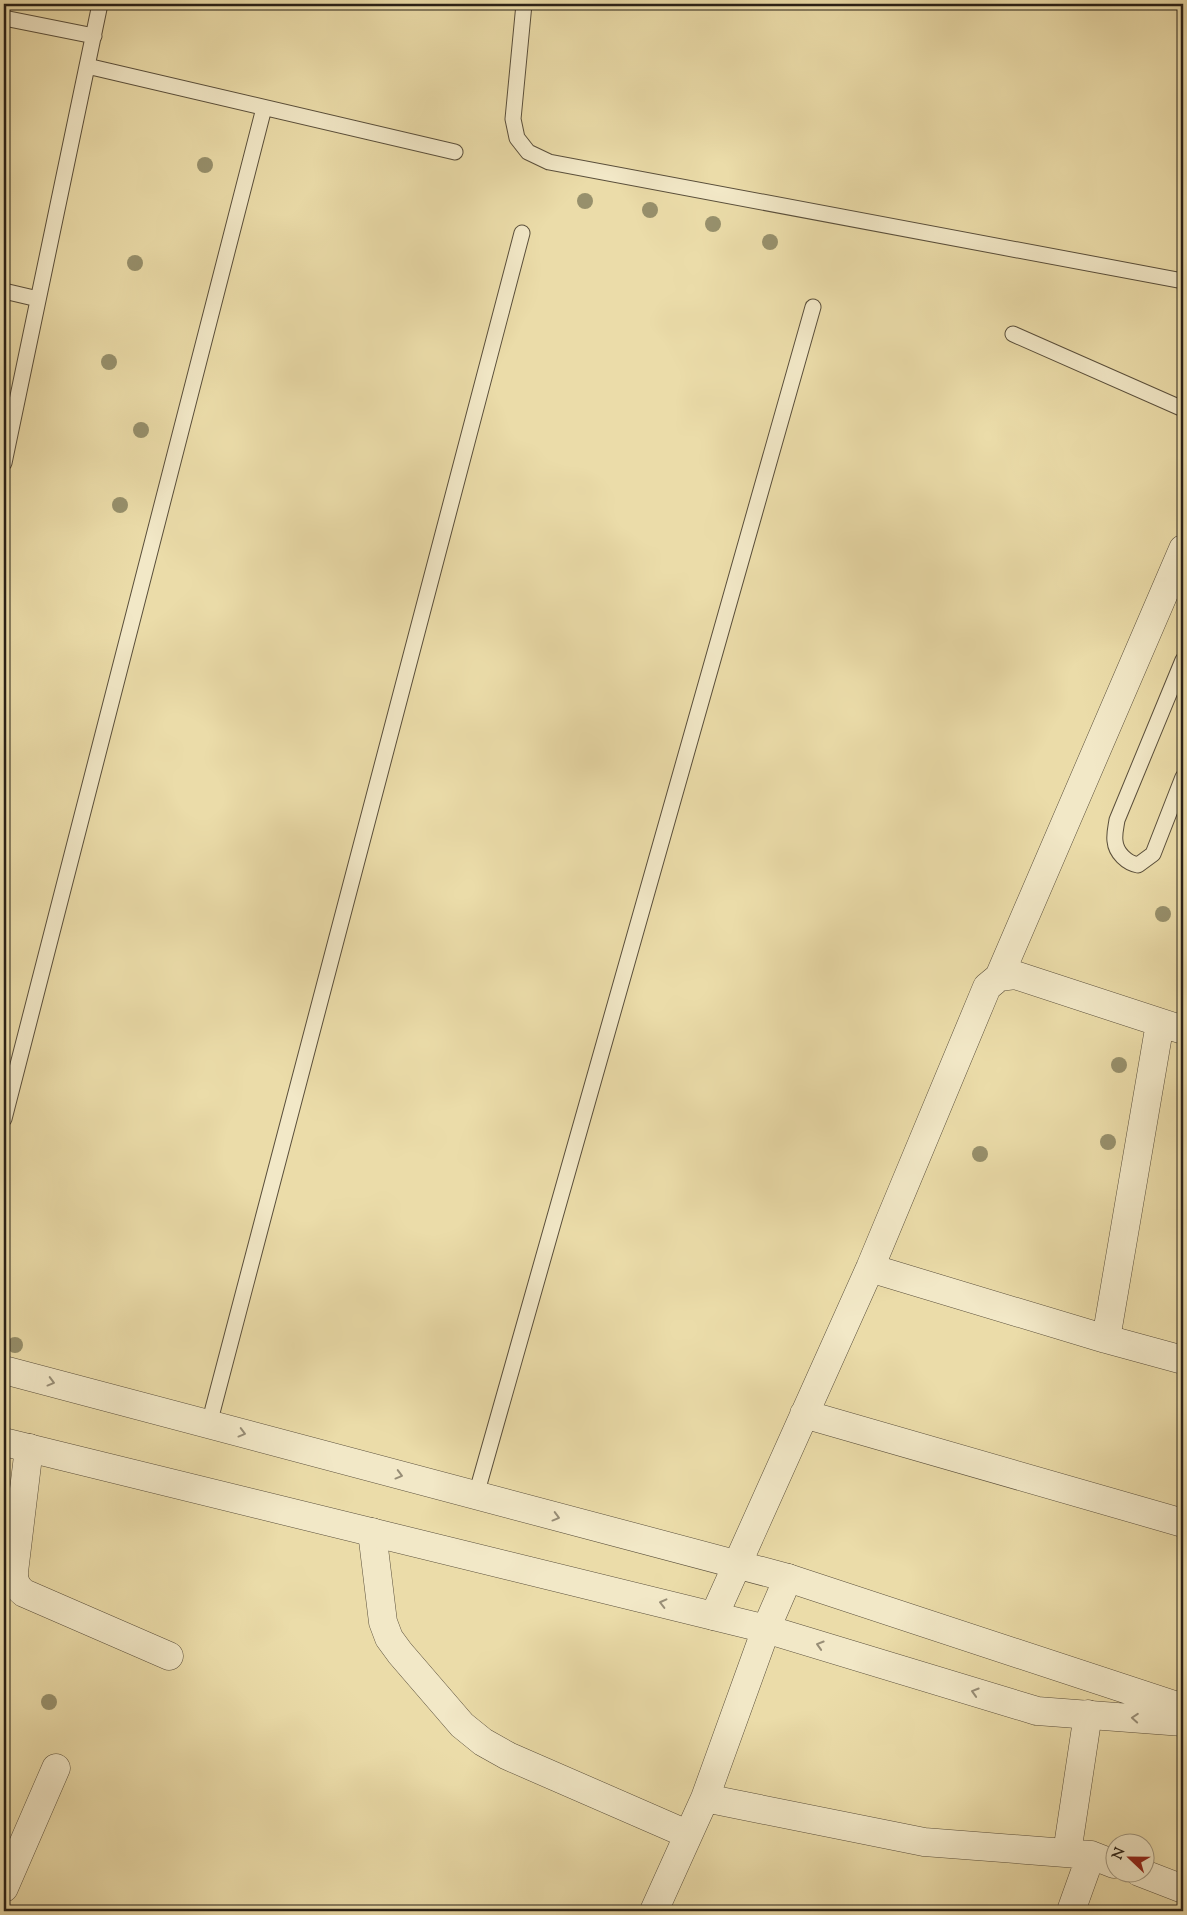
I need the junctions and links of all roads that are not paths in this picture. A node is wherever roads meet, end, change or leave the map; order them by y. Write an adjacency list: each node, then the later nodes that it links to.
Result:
1 (100, 4): 4 (lane)
2 (524, 4): 9 (lane)
3 (4, 18): 4 (lane)
4 (94, 36): 5 (lane)
5 (87, 66): 6 (lane); 11 (lane)
6 (264, 108): 7 (lane); 21 (lane)
7 (455, 152)
8 (522, 233): 28 (lane)
9 (1183, 281)
10 (4, 291): 11 (lane)
11 (38, 299): 15 (lane)
12 (814, 307): 30 (lane)
13 (1013, 334): 14 (lane)
14 (1176, 406)
15 (4, 463)
16 (1183, 550): 19 (street)
17 (1183, 660): 18 (lane)
18 (1183, 777)
19 (999, 977): 20 (street); 23 (street)
20 (1172, 1026): 24 (street)
21 (9, 1079): 22 (lane)
22 (4, 1118)
23 (870, 1268): 24 (street); 27 (street)
24 (1106, 1339): 25 (street)
25 (1183, 1360)
26 (4, 1370): 28 (street, one-way to 28)
27 (804, 1414): 31 (street); 33 (street)
28 (209, 1424): 30 (street, one-way to 30)
29 (17, 1445): 32 (street); 37 (street)
30 (476, 1495): 33 (street, one-way to 33)
31 (1183, 1523)
32 (372, 1532): 35 (street, one-way to 32); 43 (street)
33 (737, 1565): 34 (street); 35 (street)
34 (788, 1578): 36 (street); 38 (street)
35 (714, 1616): 36 (street)
36 (766, 1629): 39 (street, one-way to 36); 42 (street)
37 (169, 1656)
38 (1183, 1708)
39 (1088, 1714): 40 (street, one-way to 39); 44 (street)
40 (1183, 1722)
41 (56, 1768): 46 (street)
42 (705, 1798): 43 (street); 44 (street)
43 (687, 1834): 48 (street)
44 (1091, 1857): 49 (street)
45 (1154, 1878): 47 (street)
46 (4, 1888)
47 (1183, 1889)
48 (654, 1911)
49 (1071, 1911)

